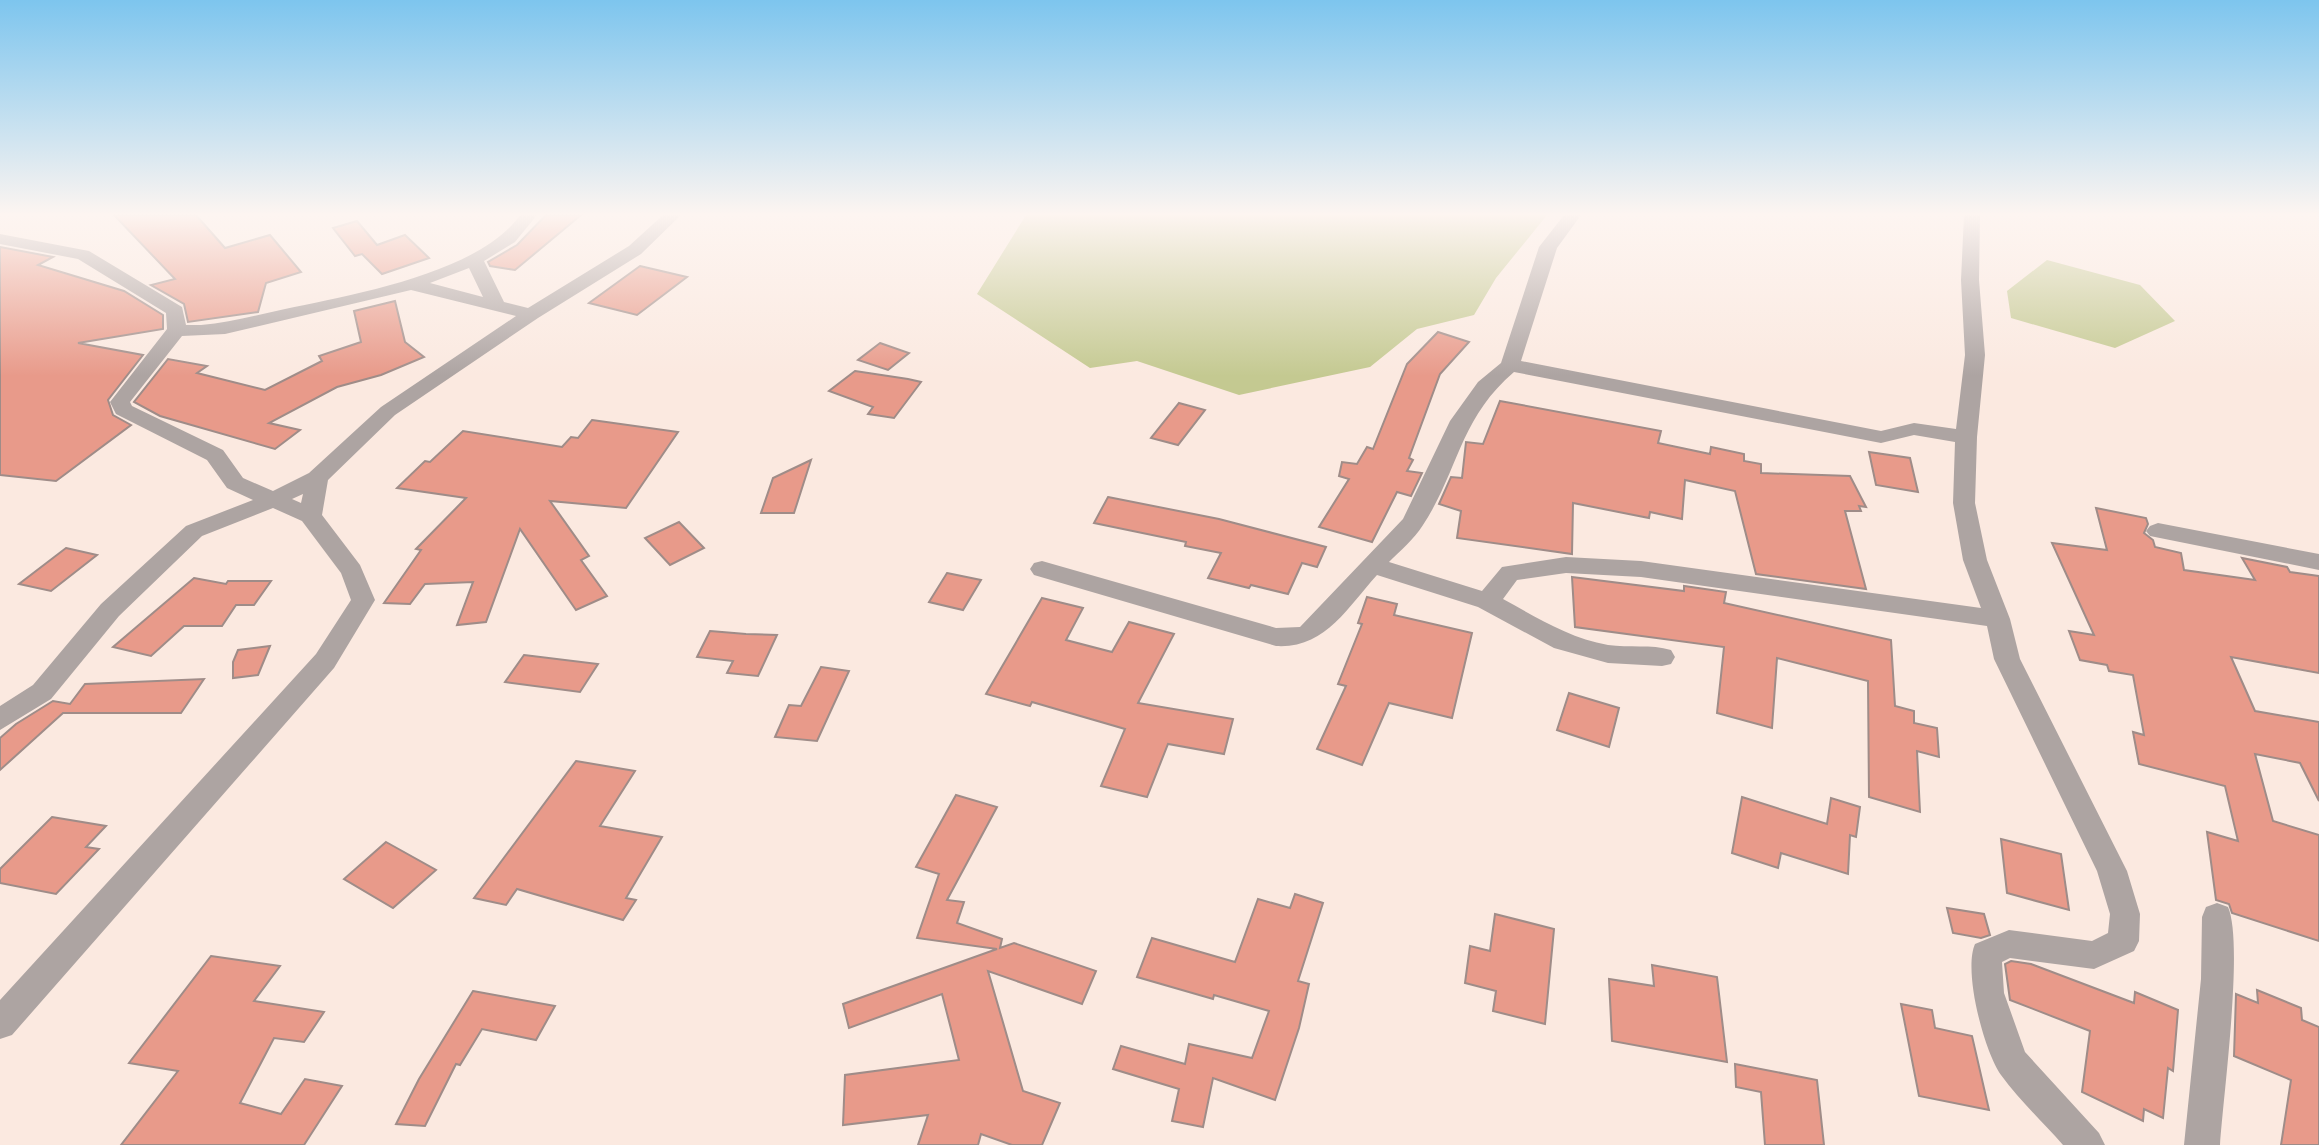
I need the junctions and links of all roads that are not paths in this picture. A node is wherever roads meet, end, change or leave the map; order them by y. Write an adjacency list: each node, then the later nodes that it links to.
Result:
1 (105, 268): 10 (street)
2 (450, 268): 7 (street)
3 (479, 268): 8 (street)
4 (605, 268): 9 (street)
5 (1541, 268): 11 (street)
6 (1970, 268): 12 (street)
7 (410, 284): 8 (street); 10 (street)
8 (496, 304): 9 (street)
9 (531, 314): 13 (street)
10 (177, 330): 14 (street)
11 (1510, 365): 12 (street); 18 (street)
12 (1966, 437): 21 (street)
13 (317, 478): 14 (street); 15 (street)
14 (273, 500): 15 (street); 23 (street)
15 (310, 516): 25 (street)
16 (2158, 531): 17 (street)
17 (2319, 562)
18 (1371, 565): 19 (street); 20 (street)
19 (1042, 569)
20 (1487, 601): 21 (street); 22 (street)
21 (1998, 619): 26 (street)
22 (1662, 657)
23 (0, 720)
24 (2217, 917): 27 (street)
25 (0, 1024)
26 (2087, 1145)
27 (2202, 1145)

